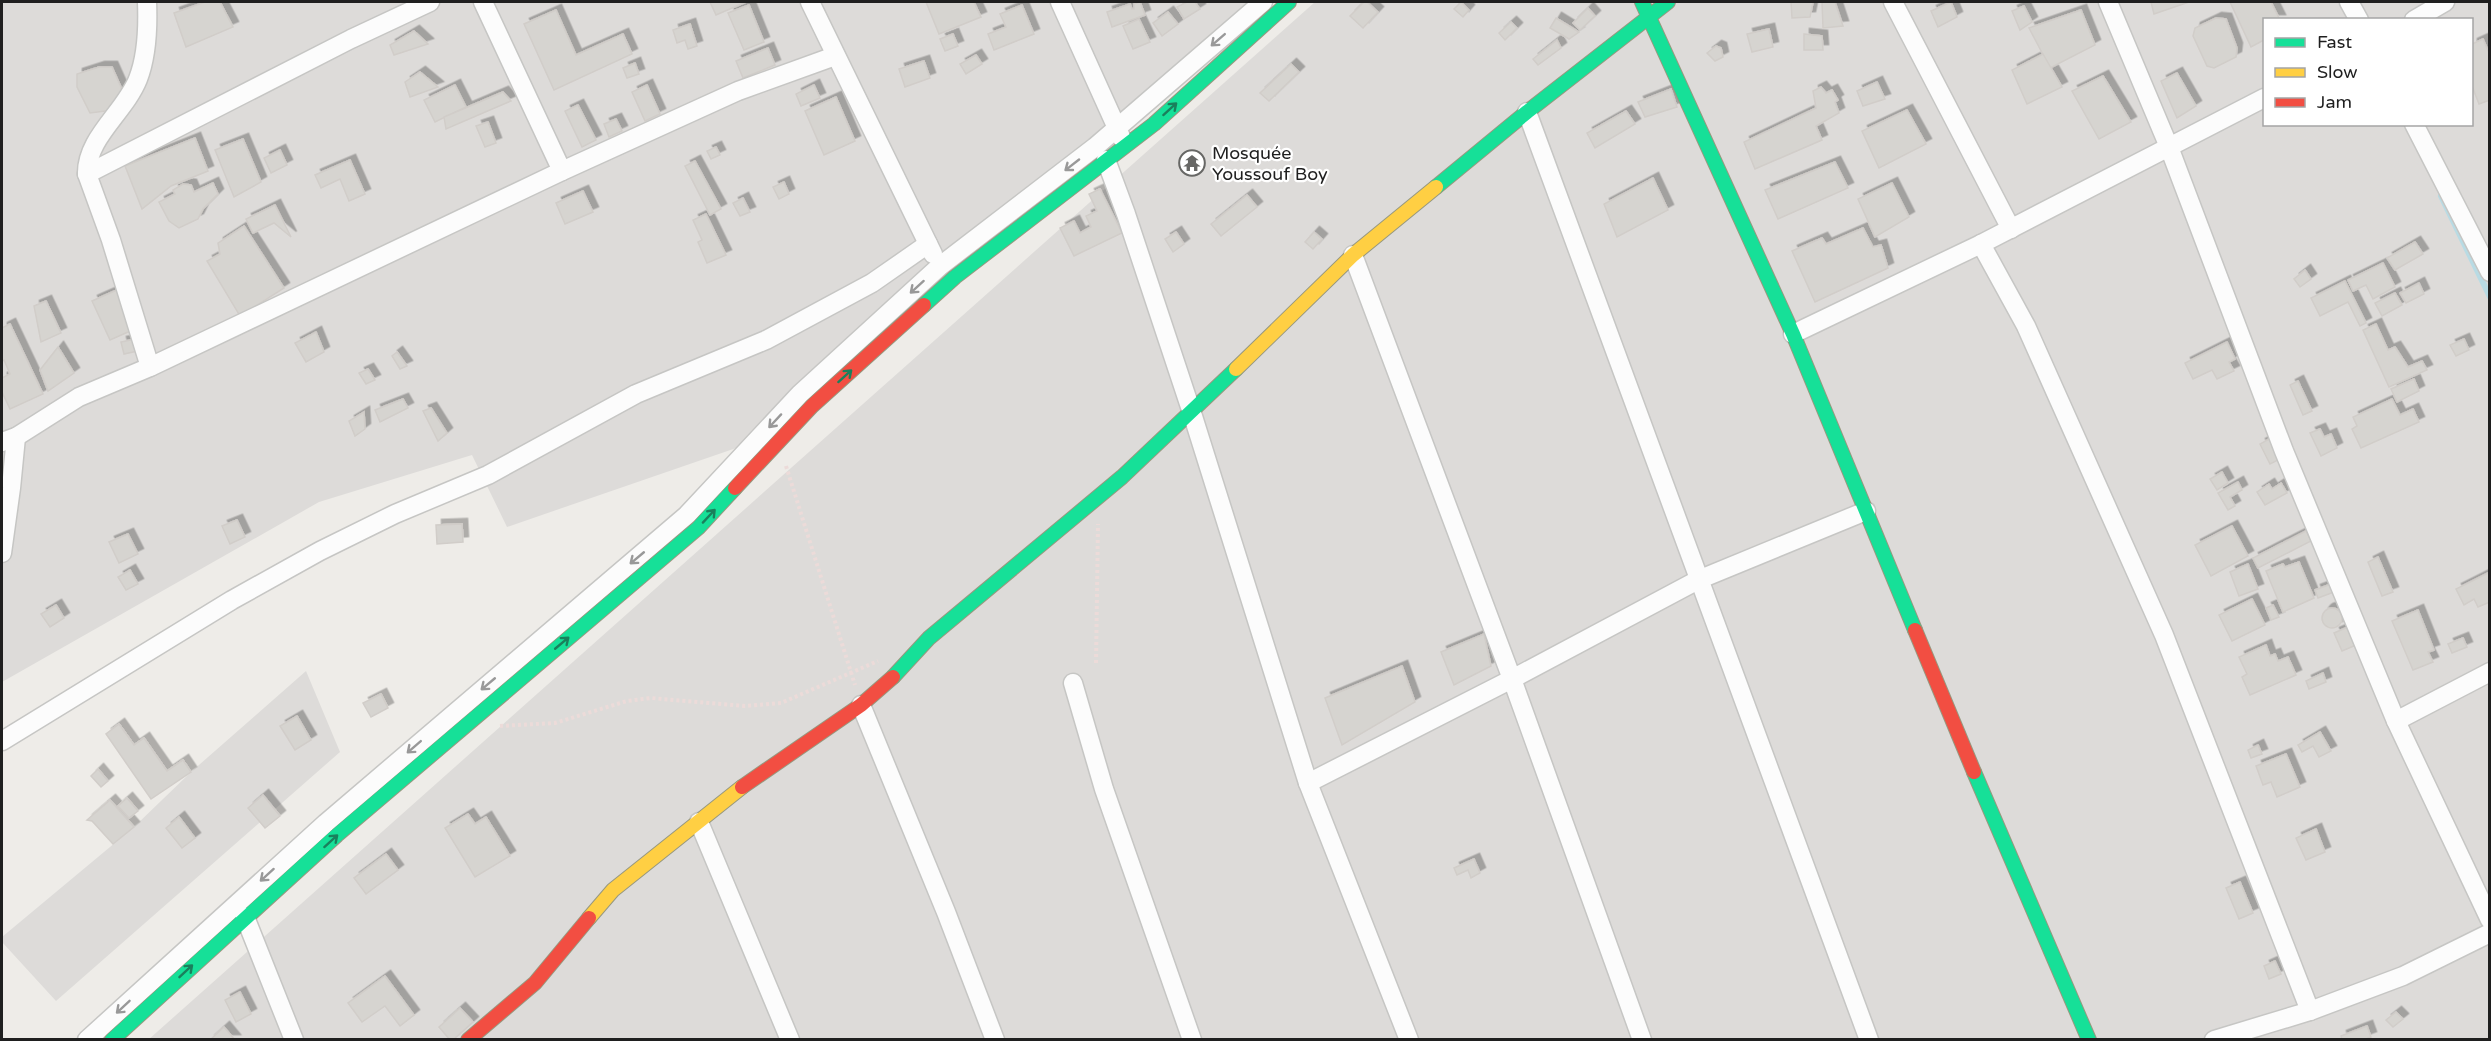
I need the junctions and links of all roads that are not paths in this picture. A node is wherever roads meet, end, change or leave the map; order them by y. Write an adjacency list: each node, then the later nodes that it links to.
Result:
1 (147, 2): 26 (street)
2 (430, 2): 26 (street)
3 (483, 2): 25 (street)
4 (810, 2): 17 (street)
5 (1060, 2): 21 (street)
6 (1263, 2): 21 (street, one-way to 21)
7 (1289, 2): 22 (street, one-way to 7)
8 (1642, 2): 14 (street)
9 (1668, 2): 14 (street)
10 (1893, 2): 27 (street)
11 (2108, 2): 23 (street)
12 (2349, 2): 15 (street)
13 (2445, 2): 16 (street)
14 (1650, 18): 19 (street); 33 (street)
15 (2358, 18)
16 (2417, 18)
17 (835, 56): 25 (street); 28 (street)
18 (2263, 99): 23 (street)
19 (1527, 112): 30 (street); 39 (street)
20 (2415, 126): 32 (street)
21 (1117, 128): 22 (street); 31 (street, one-way to 31)
22 (1125, 146): 24 (street)
23 (2169, 147): 27 (street); 44 (street)
24 (1106, 160): 35 (street); 48 (street, one-way to 24)
25 (562, 171): 34 (street)
26 (87, 174): 34 (street)
27 (2011, 229): 29 (street)
28 (928, 244): 31 (street); 45 (street)
29 (1981, 244): 33 (street); 51 (street)
30 (1353, 255): 35 (street); 41 (street)
31 (940, 266): 52 (street, one-way to 52)
32 (2490, 272)
33 (1793, 334): 37 (street)
34 (150, 367): 36 (street)
35 (1192, 413): 43 (street); 46 (street)
36 (9, 440): 38 (street)
37 (1866, 511): 39 (street); 62 (street)
38 (2, 553)
39 (1698, 580): 41 (street); 61 (street)
40 (2490, 672): 44 (street)
41 (1512, 679): 46 (street); 60 (street)
42 (1073, 683): 58 (street)
43 (861, 705): 47 (street); 57 (street)
44 (2396, 721): 49 (street)
45 (2, 741)
46 (1308, 783): 59 (street)
47 (699, 822): 55 (street); 56 (street)
48 (245, 917): 53 (street, one-way to 48); 54 (street)
49 (2490, 920)
50 (2490, 933): 51 (street)
51 (2310, 1011): 63 (street)
52 (87, 1040)
53 (112, 1040)
54 (294, 1040)
55 (468, 1040)
56 (790, 1040)
57 (995, 1040)
58 (1192, 1040)
59 (1408, 1040)
60 (1641, 1040)
61 (1869, 1040)
62 (2089, 1040)
63 (2214, 1040)

